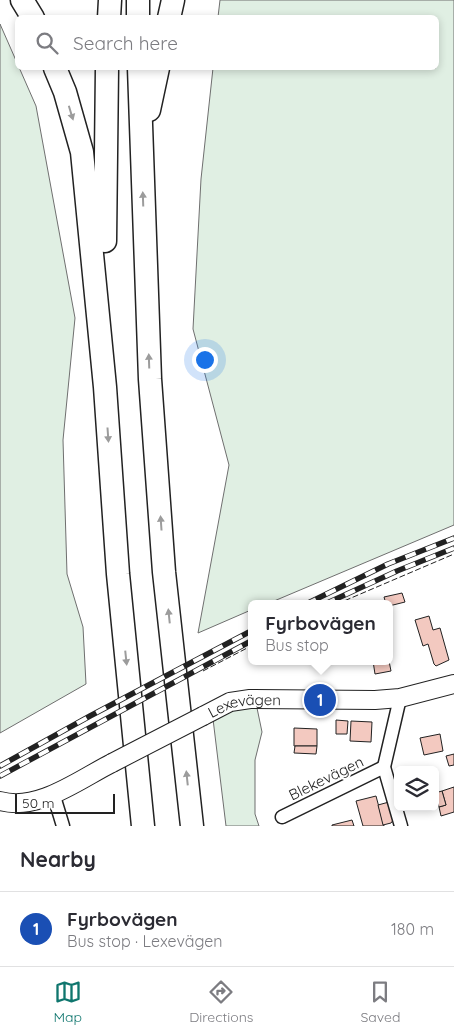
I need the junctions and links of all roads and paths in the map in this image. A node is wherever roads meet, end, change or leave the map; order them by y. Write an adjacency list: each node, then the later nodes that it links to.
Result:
1 (22, 0): 5 (highway)
2 (110, 0): 6 (highway)
3 (138, 0): 7 (highway)
4 (173, 0): 8 (highway)
5 (31, 15)
6 (109, 15)
7 (138, 15)
8 (170, 15)
9 (56, 70): 14 (highway, one-way to 14)
10 (107, 70): 14 (highway)
11 (139, 70): 13 (highway)
12 (158, 70): 13 (highway)
13 (141, 145): 23 (highway, one-way to 13)
14 (105, 387): 22 (highway, one-way to 22)
15 (454, 684): 16 (street, Lexevägen)
16 (400, 698): 17 (street); 18 (street, Lexevägen, bridge)
17 (384, 767): 20 (street, Blekevägen); 24 (street)
18 (52, 793): 19 (street, Lexevägen); 21 (street)
19 (0, 801)
20 (282, 817)
21 (63, 826)
22 (143, 826)
23 (192, 826)
24 (401, 826)

